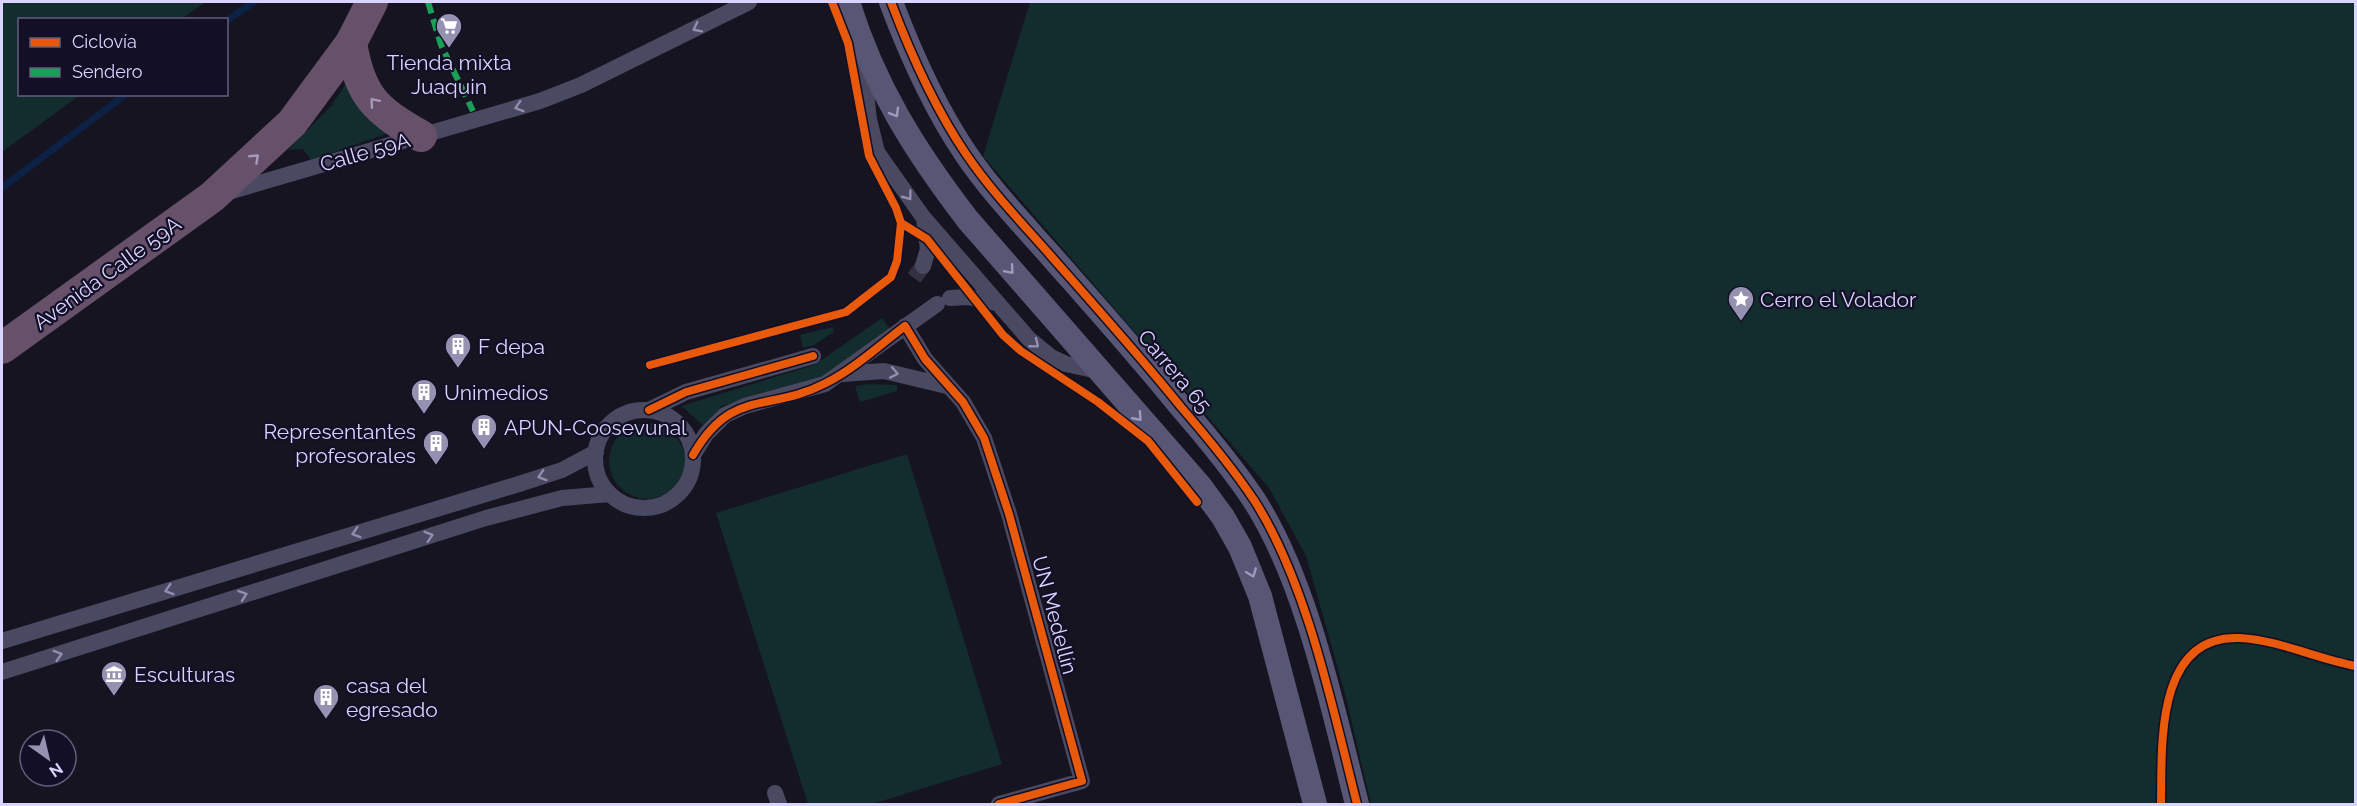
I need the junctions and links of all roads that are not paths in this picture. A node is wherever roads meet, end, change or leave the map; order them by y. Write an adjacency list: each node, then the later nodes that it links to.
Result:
1 (372, 2): 5 (highway)
2 (749, 2): 7 (street, Calle 59A, one-way to 7)
3 (848, 2): 6 (main road)
4 (891, 2): 26 (main road, Carrera 65)
5 (351, 43): 7 (highway, one-way to 5); 8 (highway, one-way to 5)
6 (861, 44): 9 (street, one-way to 9); 15 (main road, one-way to 15)
7 (421, 136): 8 (street, Calle 59A)
8 (212, 198): 13 (highway, Avenida Calle 59A)
9 (923, 217): 10 (street); 11 (street)
10 (923, 266)
11 (996, 303): 12 (street); 15 (street, one-way to 15)
12 (905, 326): 16 (street); 17 (street)
13 (2, 348)
14 (813, 356): 18 (street)
15 (1098, 371): 25 (main road, one-way to 25)
16 (840, 375): 17 (street, one-way to 17); 20 (street)
17 (947, 386): 24 (street, UN Medellín)
18 (649, 410): 19 (street); 20 (street)
19 (596, 452): 21 (street); 22 (street, one-way to 22)
20 (693, 455): 21 (street)
21 (610, 494): 23 (street, one-way to 21)
22 (2, 641)
23 (2, 672)
24 (999, 804)
25 (1315, 804)
26 (1357, 804)

